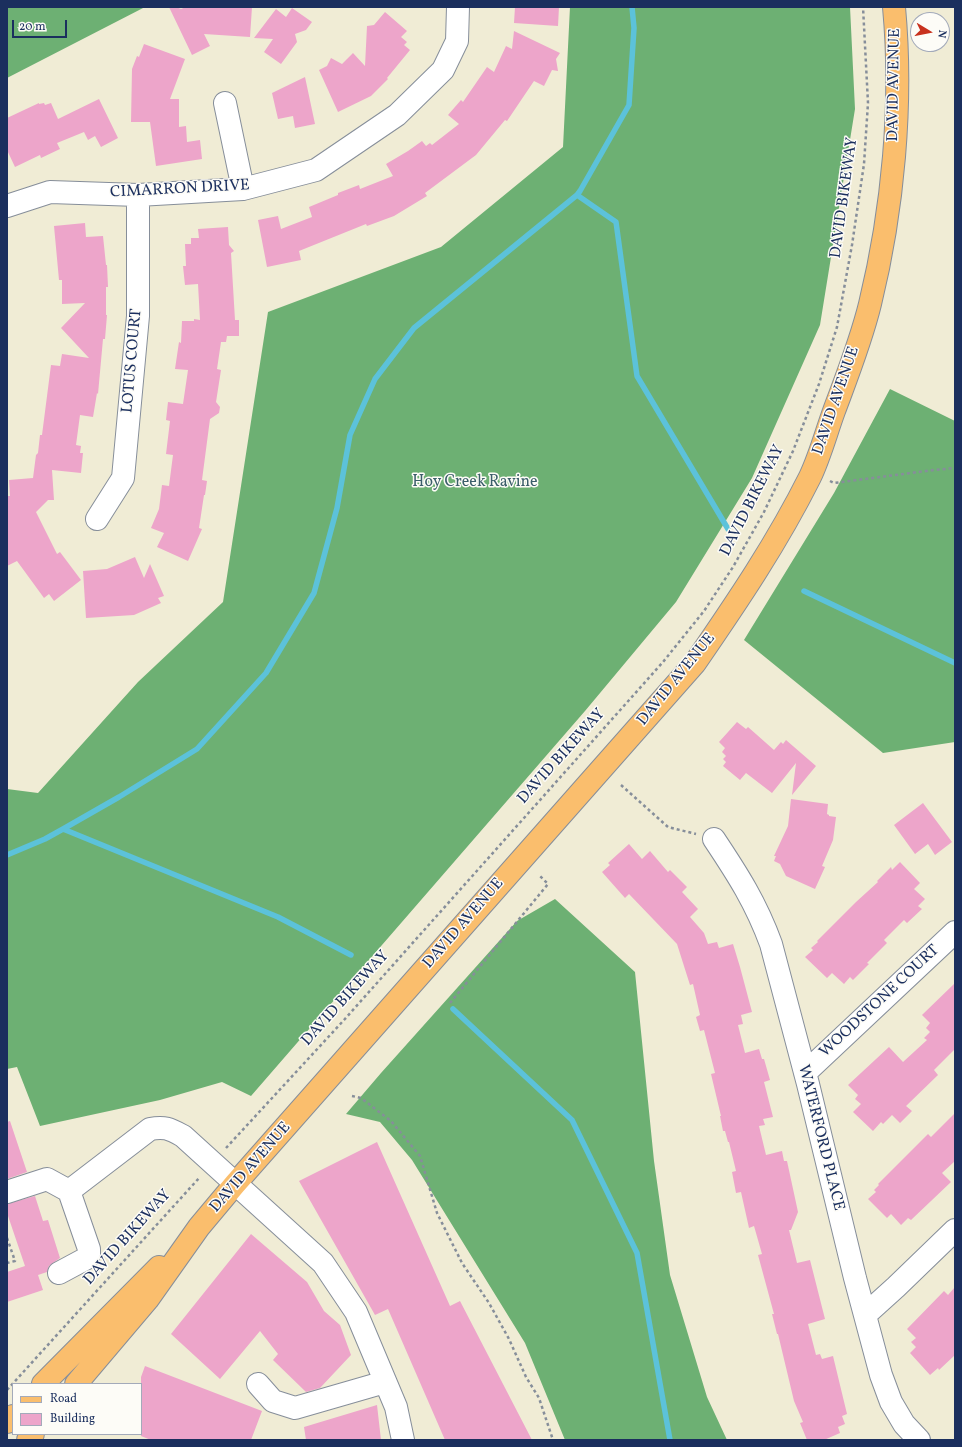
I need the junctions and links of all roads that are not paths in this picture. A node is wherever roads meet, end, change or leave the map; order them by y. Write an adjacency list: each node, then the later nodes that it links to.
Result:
1 (458, 7): 4 (street, CIMARRON DRIVE)
2 (894, 7): 11 (main road, DAVID AVENUE)
3 (225, 103): 4 (street)
4 (243, 189): 5 (street, CIMARRON DRIVE)
5 (138, 195): 6 (street, CIMARRON DRIVE); 7 (street, LOTUS COURT)
6 (7, 206)
7 (97, 519)
8 (714, 839): 10 (street, WATERFORD PLACE)
9 (955, 932): 10 (street, WOODSTONE COURT)
10 (805, 1073): 17 (street, WATERFORD PLACE)
11 (235, 1184): 12 (street); 14 (main road, DAVID AVENUE); 18 (street)
12 (69, 1191): 13 (street); 16 (street)
13 (7, 1192)
14 (199, 1227): 19 (main road, DAVID AVENUE); 20 (main road, DAVID AVENUE)
15 (955, 1230): 17 (street)
16 (60, 1273)
17 (864, 1314): 23 (street, WATERFORD PLACE)
18 (385, 1382): 21 (street); 22 (street)
19 (44, 1383)
20 (77, 1383)
21 (258, 1384)
22 (403, 1440)
23 (919, 1440)

